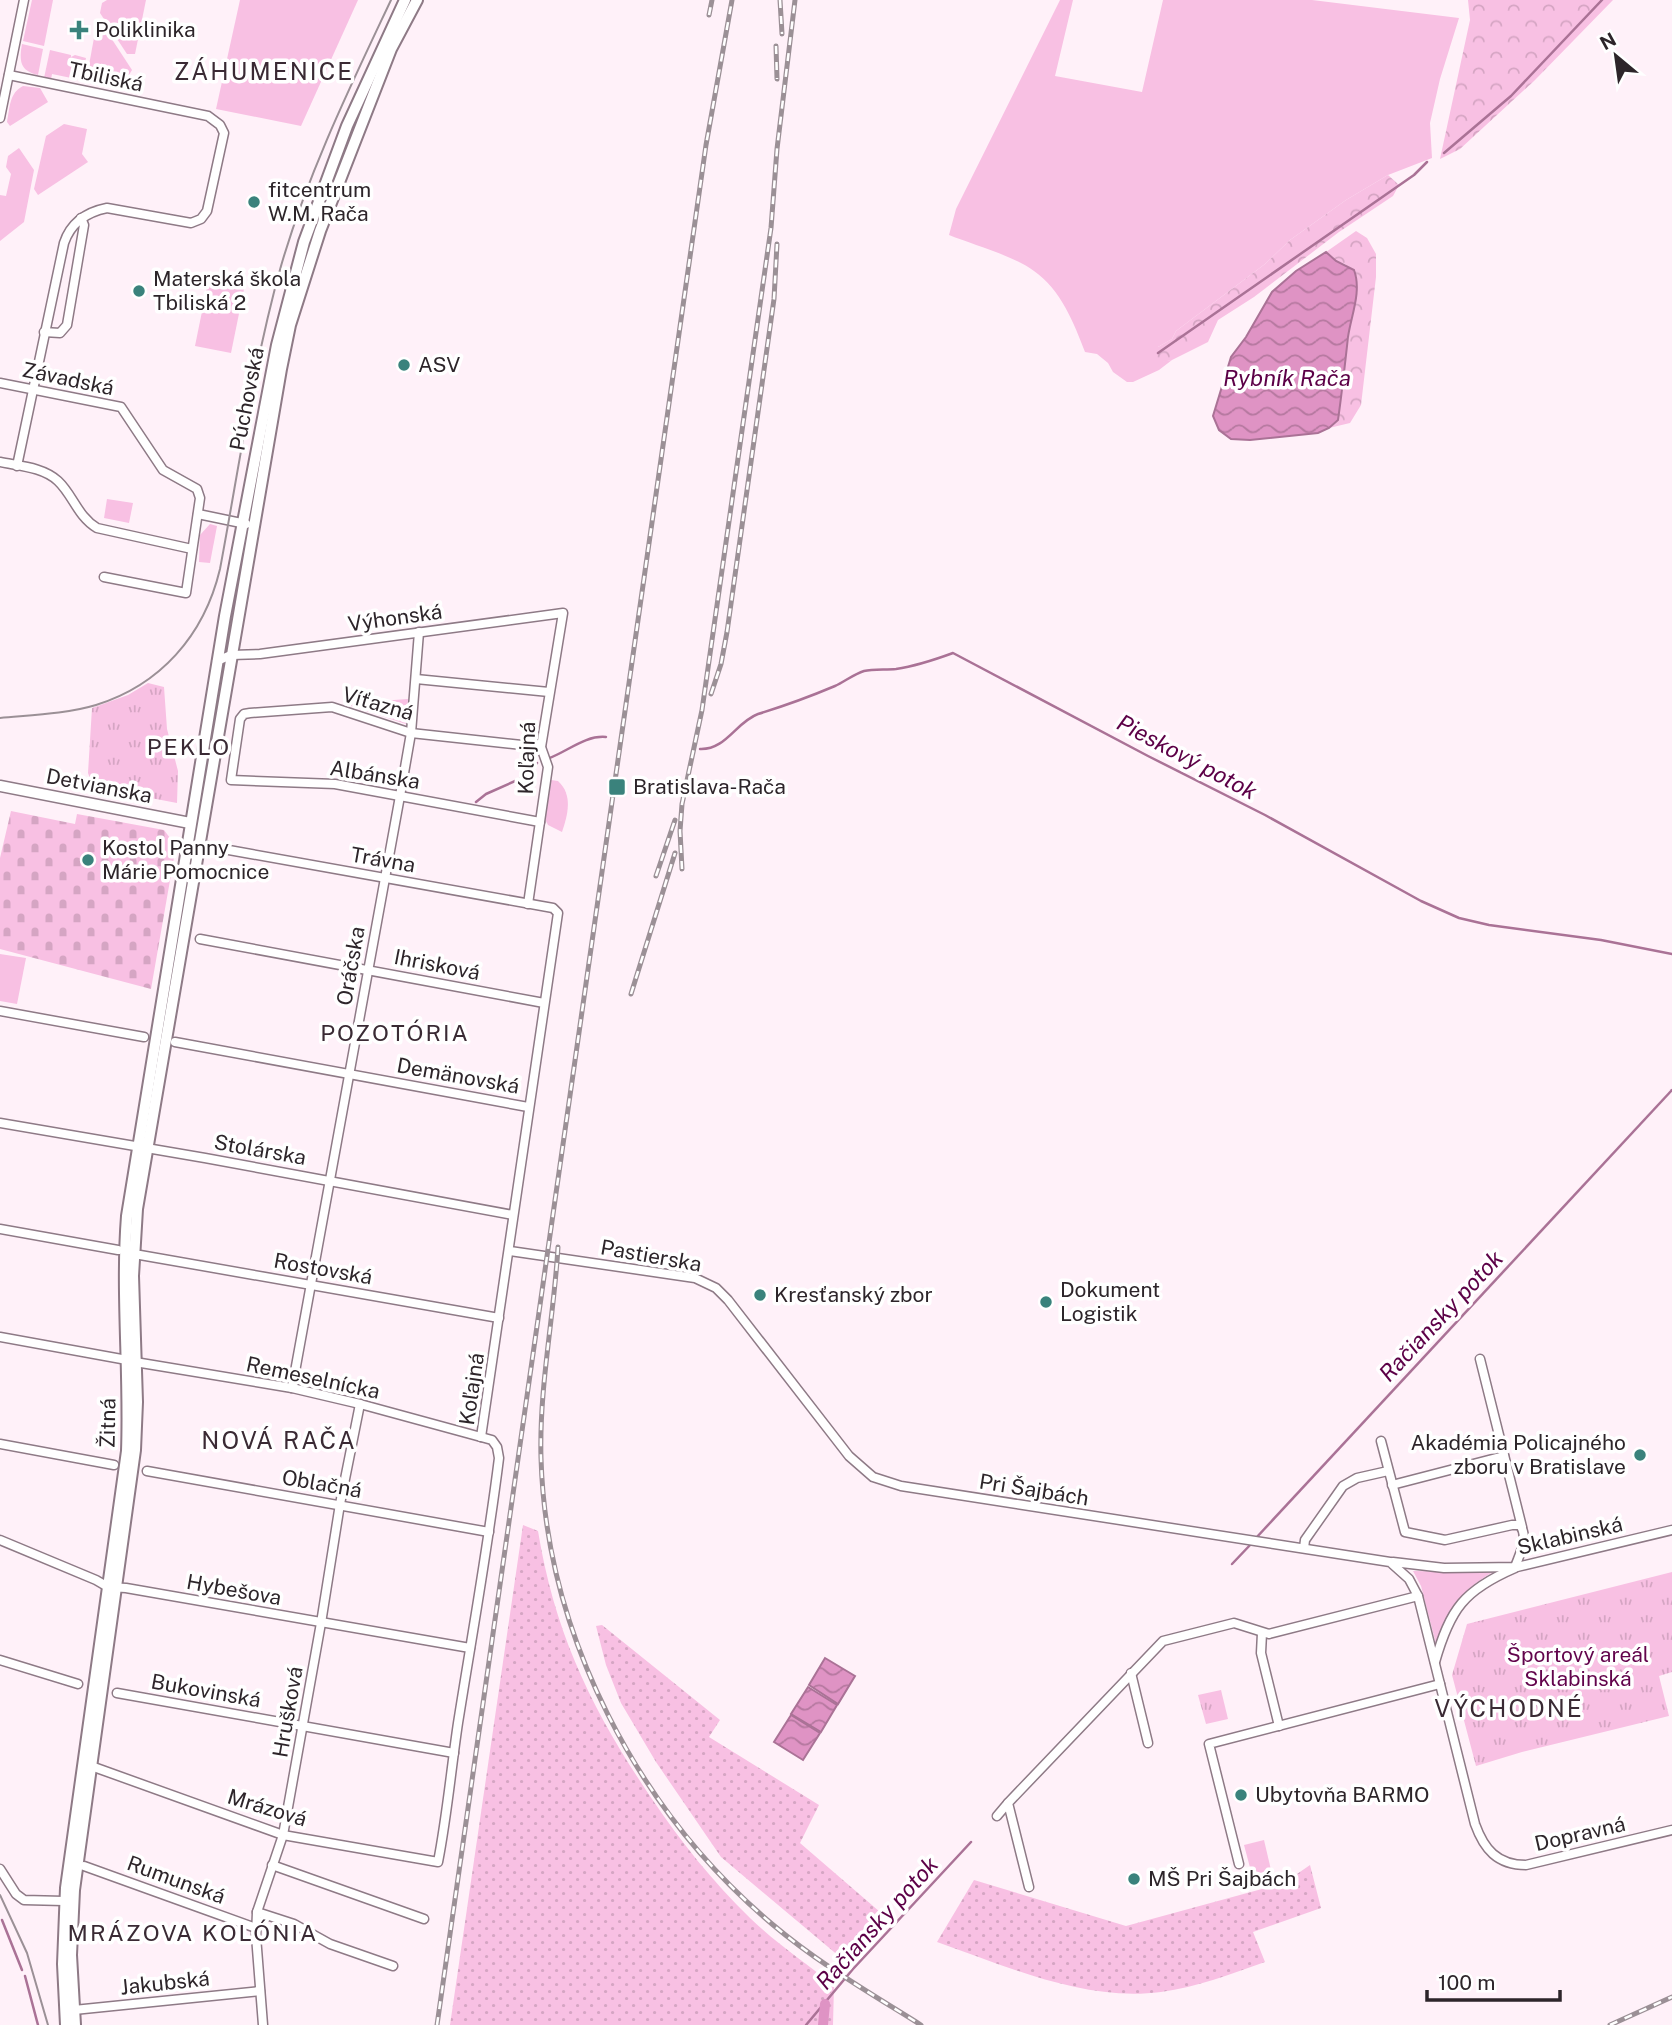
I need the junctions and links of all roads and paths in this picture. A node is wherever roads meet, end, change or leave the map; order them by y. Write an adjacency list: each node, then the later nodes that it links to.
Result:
1 (24, 0): 4 (street)
2 (405, 0): 13 (main road, Púchovská)
3 (416, 0): 14 (main road, Púchovská)
4 (9, 75): 5 (street); 6 (street, Tbiliská)
5 (0, 118)
6 (81, 218): 7 (street); 7 (street)
7 (44, 332): 9 (street)
8 (0, 383): 9 (street, Závadská)
9 (32, 389): 11 (street); 12 (street, Závadská)
10 (0, 463): 11 (street)
11 (16, 466): 15 (street)
12 (198, 514): 13 (street); 15 (street, Závadská)
13 (237, 522): 14 (street); 20 (main road, Púchovská)
14 (252, 534): 19 (main road, Púchovská)
15 (192, 549): 16 (street, Závadská)
16 (104, 577)
17 (563, 613): 18 (street, Výhonská); 22 (street, Koľajná)
18 (419, 632): 19 (street, Výhonská); 21 (street, Oráčska)
19 (231, 655): 20 (street); 28 (main road, Púchovská)
20 (217, 661): 30 (main road, Púchovská)
21 (416, 679): 22 (street); 23 (street, Oráčska)
22 (549, 692): 24 (street, Koľajná)
23 (411, 733): 24 (street, Víťazná); 25 (street, Víťazná); 27 (street, Oráčska)
24 (541, 747): 29 (street, Koľajná)
25 (235, 751): 27 (street, Albánska)
26 (0, 786): 30 (street, Detvianska)
27 (400, 796): 29 (street, Albánska); 32 (street, Oráčska)
28 (206, 809): 30 (main road); 31 (main road, Púchovská)
29 (540, 822): 33 (street, Koľajná)
30 (190, 823): 31 (main road); 44 (main road, Žitná)
31 (201, 845): 32 (street, Trávna); 44 (main road, Žitná)
32 (384, 878): 33 (street, Trávna); 36 (street, Oráčska)
33 (528, 904): 34 (street, Trávna)
34 (557, 912): 37 (street, Koľajná)
35 (200, 939): 36 (street, Ihrisková)
36 (368, 970): 37 (street, Ihrisková); 41 (street, Oráčska)
37 (544, 1003): 42 (street, Koľajná)
38 (0, 1011): 39 (street)
39 (144, 1037)
40 (175, 1042): 41 (street, Demänovská)
41 (349, 1074): 42 (street, Demänovská); 45 (street, Oráčska)
42 (528, 1107): 46 (street, Koľajná)
43 (0, 1123): 44 (street, Stolárska)
44 (141, 1148): 45 (street, Stolárska); 56 (main road, Žitná)
45 (329, 1180): 46 (street, Stolárska); 51 (street, Oráčska)
46 (513, 1215): 49 (street, Koľajná)
47 (0, 1229): 48 (street)
48 (118, 1250)
49 (510, 1251): 52 (street, Pastierska); 53 (street, Koľajná)
50 (140, 1255): 51 (street, Rostovská)
51 (311, 1284): 53 (street, Rostovská); 57 (street, Oráčska)
52 (716, 1288): 72 (street, Pri Šajbách)
53 (499, 1318): 59 (street, Koľajná)
54 (0, 1337): 56 (street, Remeselnícka)
55 (1480, 1359): 62 (street)
56 (131, 1361): 57 (street, Remeselnícka); 75 (main road, Žitná)
57 (292, 1388): 58 (street, Remeselnícka)
58 (360, 1404): 59 (street, Remeselnícka); 67 (street, Hrušková)
59 (481, 1437): 70 (street, Koľajná)
60 (1381, 1441): 65 (street)
61 (0, 1444): 63 (street)
62 (1504, 1457): 66 (street); 68 (street)
63 (114, 1465)
64 (147, 1471): 67 (street, Oblačná)
65 (1388, 1471): 66 (street); 72 (street)
66 (1392, 1485): 68 (street)
67 (340, 1504): 70 (street, Oblačná); 77 (street, Hrušková)
68 (1522, 1527): 74 (street)
69 (1672, 1530): 74 (street, Sklabinská)
70 (489, 1532): 79 (street, Koľajná)
71 (0, 1540): 75 (street, Hybešova)
72 (1304, 1548): 73 (street, Pri Šajbách)
73 (1390, 1562): 74 (street, Sklabinská); 76 (street)
74 (1516, 1567): 81 (street)
75 (112, 1587): 77 (street, Hybešova); 90 (main road, Žitná); 101 (main road, Žitná)
76 (1418, 1596): 78 (street); 81 (street)
77 (321, 1623): 79 (street, Hybešova); 86 (street, Hrušková)
78 (1262, 1633): 82 (street); 87 (street)
79 (470, 1648): 89 (street, Koľajná)
80 (0, 1660): 83 (street)
81 (1435, 1663): 84 (street)
82 (1131, 1673): 88 (street); 91 (street)
83 (78, 1684)
84 (1440, 1684): 87 (street); 93 (street, Dopravná)
85 (117, 1693): 86 (street, Bukovinská)
86 (303, 1726): 89 (street, Bukovinská); 94 (street, Hrušková)
87 (1279, 1726): 96 (street)
88 (1147, 1743)
89 (454, 1753): 95 (street, Koľajná)
90 (90, 1766): 94 (street, Mrázová); 107 (main road, Žitná)
91 (1009, 1803): 92 (street); 100 (street)
92 (997, 1816)
93 (1672, 1830)
94 (283, 1835): 95 (street, Mrázová); 97 (street, Hrušková)
95 (438, 1861)
96 (1239, 1864)
97 (272, 1865): 102 (street, Hrušková); 103 (street)
98 (84, 1866): 104 (street, Rumunská)
99 (0, 1869): 101 (street)
100 (1029, 1887)
101 (64, 1901): 108 (main road, Žitná)
102 (257, 1912): 104 (street, Hrušková); 105 (street)
103 (425, 1919)
104 (256, 1928): 106 (street, Hrušková)
105 (393, 1966)
106 (260, 1992): 107 (street, Jakubská); 110 (street, Hrušková)
107 (74, 2010): 109 (main road, Žitná)
108 (66, 2025)
109 (75, 2025)
110 (263, 2025)

